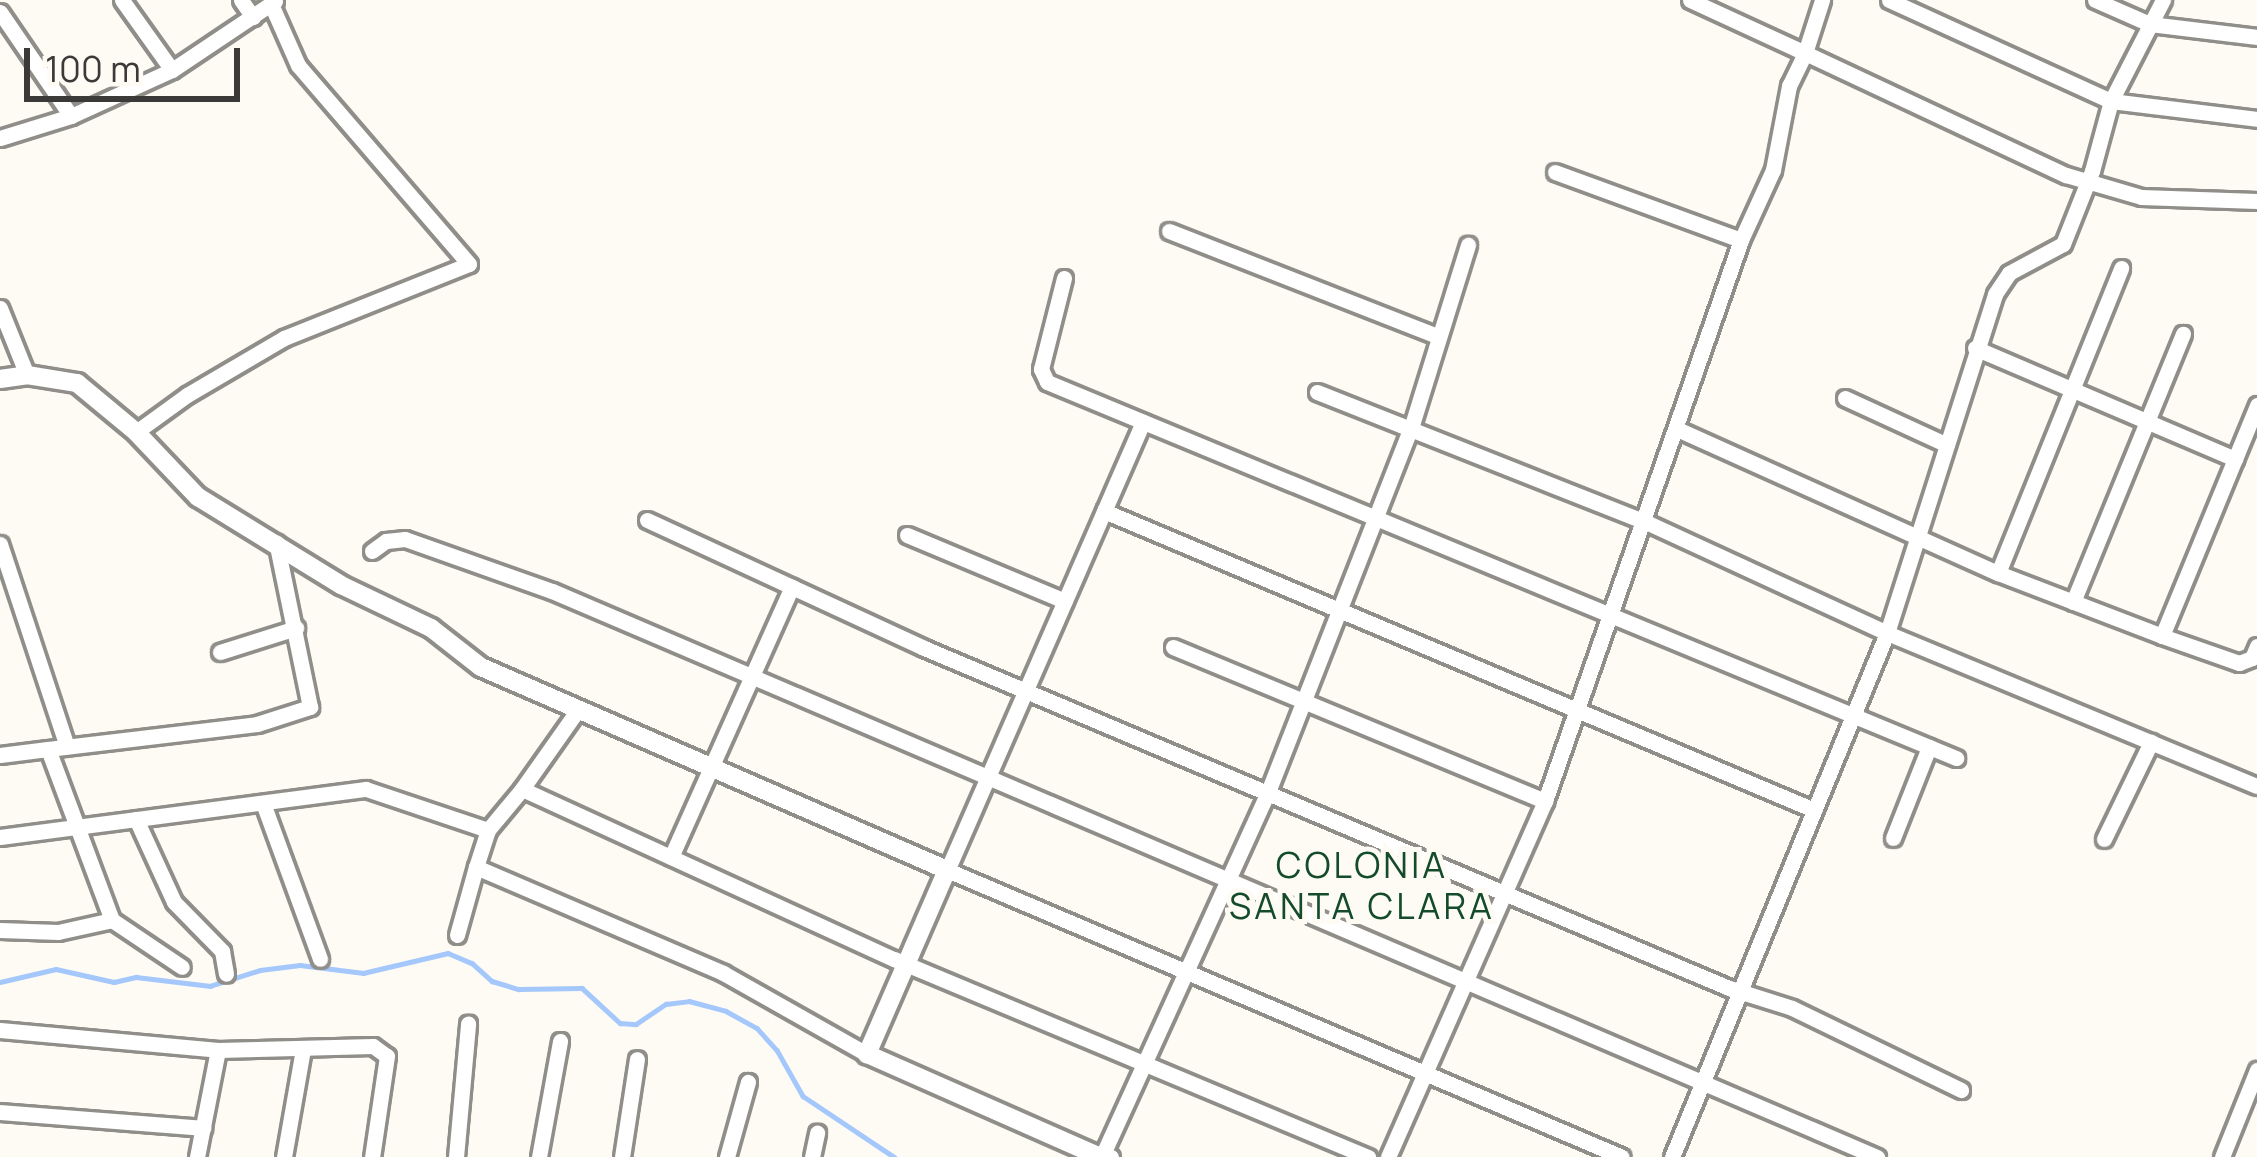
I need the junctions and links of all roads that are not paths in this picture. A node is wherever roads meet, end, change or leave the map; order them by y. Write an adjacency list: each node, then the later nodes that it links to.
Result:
1 (122, 0): 14 (street)
2 (242, 0): 10 (street)
3 (1690, 0): 13 (street)
4 (1822, 0): 13 (street)
5 (1889, 0): 15 (street)
6 (2095, 0): 11 (street)
7 (2163, 0): 11 (street)
8 (274, 2): 10 (street); 41 (street)
9 (0, 12): 16 (street)
10 (253, 16): 14 (street)
11 (2150, 24): 12 (street); 15 (street)
12 (2257, 37)
13 (1805, 53): 20 (street); 23 (street)
14 (172, 70): 16 (street)
15 (2110, 101): 17 (street); 20 (street)
16 (71, 116): 18 (street)
17 (2257, 119)
18 (0, 138)
19 (1555, 172): 23 (street)
20 (2086, 180): 21 (street); 30 (street)
21 (2257, 201)
22 (1169, 231): 29 (street)
23 (1742, 239): 40 (street)
24 (1468, 245): 29 (street)
25 (2121, 268): 33 (street)
26 (1064, 278): 38 (street)
27 (0, 308): 31 (street)
28 (2183, 334): 37 (street)
29 (1437, 335): 39 (street)
30 (1975, 348): 33 (street); 42 (street)
31 (27, 375): 32 (street); 41 (street)
32 (0, 379)
33 (2072, 389): 37 (street); 53 (street)
34 (1317, 392): 39 (street)
35 (1845, 398): 42 (street)
36 (2257, 405): 43 (street)
37 (2147, 421): 43 (street); 56 (street)
38 (1143, 422): 44 (street); 45 (street)
39 (1411, 428): 45 (street); 47 (street)
40 (1677, 429): 47 (street); 49 (street)
41 (136, 433): 50 (street)
42 (1947, 445): 49 (street)
43 (2235, 459): 61 (street)
44 (1104, 511): 55 (street); 57 (street)
45 (1376, 518): 57 (street); 58 (street)
46 (647, 520): 54 (street)
47 (1646, 522): 58 (street); 60 (street)
48 (907, 535): 55 (street)
49 (1920, 538): 53 (street); 60 (street)
50 (276, 542): 59 (street); 69 (street)
51 (0, 544): 72 (street)
52 (372, 551): 65 (street)
53 (1998, 573): 56 (street)
54 (792, 587): 65 (street); 66 (street)
55 (1065, 601): 66 (street)
56 (2073, 602): 61 (street)
57 (1340, 610): 67 (street); 68 (street)
58 (1614, 616): 68 (street); 70 (street)
59 (296, 628): 64 (street); 72 (street)
60 (1887, 633): 70 (street); 71 (street)
61 (2162, 636): 62 (street)
62 (2257, 646)
63 (1173, 647): 67 (street)
64 (220, 652)
65 (752, 677): 77 (street); 78 (street)
66 (1026, 691): 78 (street); 81 (street)
67 (1304, 700): 81 (street); 82 (street)
68 (1578, 710): 82 (street); 84 (street)
69 (577, 711): 77 (street); 80 (street)
70 (1853, 715): 73 (street); 84 (street)
71 (2151, 742): 79 (street); 90 (street)
72 (67, 746): 74 (street)
73 (1929, 746): 76 (street); 89 (street)
74 (48, 749): 75 (street); 86 (street)
75 (0, 755)
76 (1956, 758)
77 (711, 768): 91 (street); 93 (street)
78 (986, 780): 93 (street); 94 (street)
79 (2257, 786)
80 (522, 789): 87 (street); 91 (street)
81 (1268, 792): 94 (street); 95 (street)
82 (1545, 801): 95 (street)
83 (263, 802): 85 (street); 87 (street); 99 (street)
84 (1812, 809): 105 (street)
85 (136, 819): 86 (street); 103 (street)
86 (78, 827): 88 (street); 96 (street)
87 (488, 830): 92 (street)
88 (0, 837)
89 (1893, 838)
90 (2104, 838)
91 (671, 857): 100 (street)
92 (476, 867): 98 (street); 111 (street)
93 (947, 871): 100 (street); 102 (street)
94 (1227, 881): 102 (street); 104 (street)
95 (1504, 890): 104 (street); 105 (street)
96 (112, 920): 97 (street); 101 (street)
97 (0, 930)
98 (457, 935)
99 (320, 959)
100 (906, 964): 111 (street); 113 (street)
101 (182, 967)
102 (1186, 972): 113 (street); 115 (street)
103 (226, 974)
104 (1464, 981): 115 (street); 117 (street)
105 (1738, 990): 117 (street); 118 (street)
106 (468, 1024): 126 (street)
107 (0, 1030): 110 (street)
108 (560, 1040): 127 (street)
109 (303, 1049): 110 (street); 124 (street); 125 (street)
110 (218, 1050): 120 (street)
111 (867, 1054): 122 (street)
112 (638, 1059): 128 (street)
113 (1144, 1063): 122 (street); 131 (street)
114 (2257, 1070): 136 (street)
115 (1425, 1073): 132 (street); 133 (street)
116 (748, 1082): 129 (street)
117 (1704, 1083): 134 (street); 135 (street)
118 (1961, 1090)
119 (0, 1112): 120 (street)
120 (203, 1128): 123 (street)
121 (817, 1133): 130 (street)
122 (1105, 1156)
123 (197, 1157)
124 (284, 1157)
125 (371, 1157)
126 (456, 1157)
127 (539, 1157)
128 (622, 1157)
129 (728, 1157)
130 (812, 1157)
131 (1368, 1157)
132 (1388, 1157)
133 (1622, 1157)
134 (1672, 1157)
135 (1877, 1157)
136 (2222, 1157)

